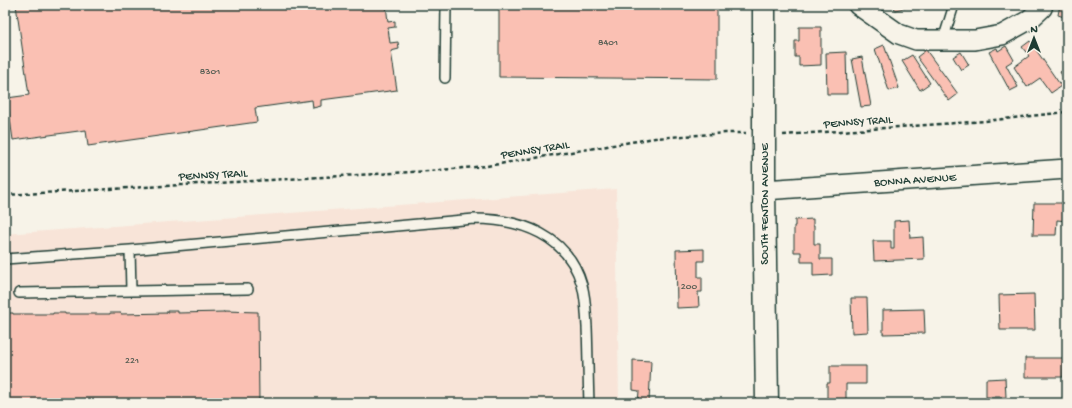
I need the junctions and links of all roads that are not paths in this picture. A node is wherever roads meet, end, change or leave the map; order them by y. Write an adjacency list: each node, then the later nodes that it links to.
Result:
1 (446, 5): 7 (lane)
2 (764, 5): 9 (street, SOUTH FENTON AVENUE)
3 (858, 5): 6 (street)
4 (954, 5): 6 (lane)
5 (1043, 5): 6 (street)
6 (943, 40)
7 (445, 78)
8 (1067, 169): 9 (street, BONNA AVENUE)
9 (764, 190): 16 (street, SOUTH FENTON AVENUE)
10 (130, 250): 11 (lane); 13 (lane); 15 (lane)
11 (5, 259)
12 (248, 289): 13 (lane)
13 (131, 291): 14 (lane)
14 (19, 293)
15 (589, 403)
16 (766, 403)

